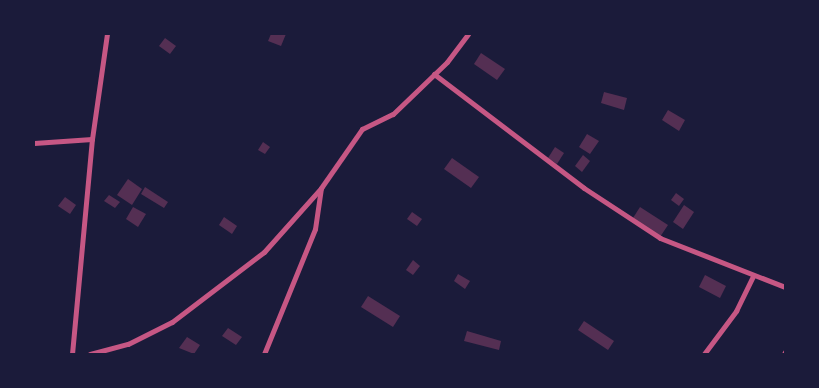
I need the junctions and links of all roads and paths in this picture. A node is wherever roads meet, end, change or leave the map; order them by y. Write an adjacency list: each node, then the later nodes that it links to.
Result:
1 (107, 34): 4 (street)
2 (468, 34): 3 (street)
3 (434, 74): 6 (street); 7 (street)
4 (92, 139): 5 (street); 9 (street)
5 (34, 144)
6 (321, 188): 10 (street); 11 (street)
7 (753, 276): 8 (street); 12 (street)
8 (785, 287)
9 (72, 354)
10 (90, 354)
11 (264, 354)
12 (704, 354)

